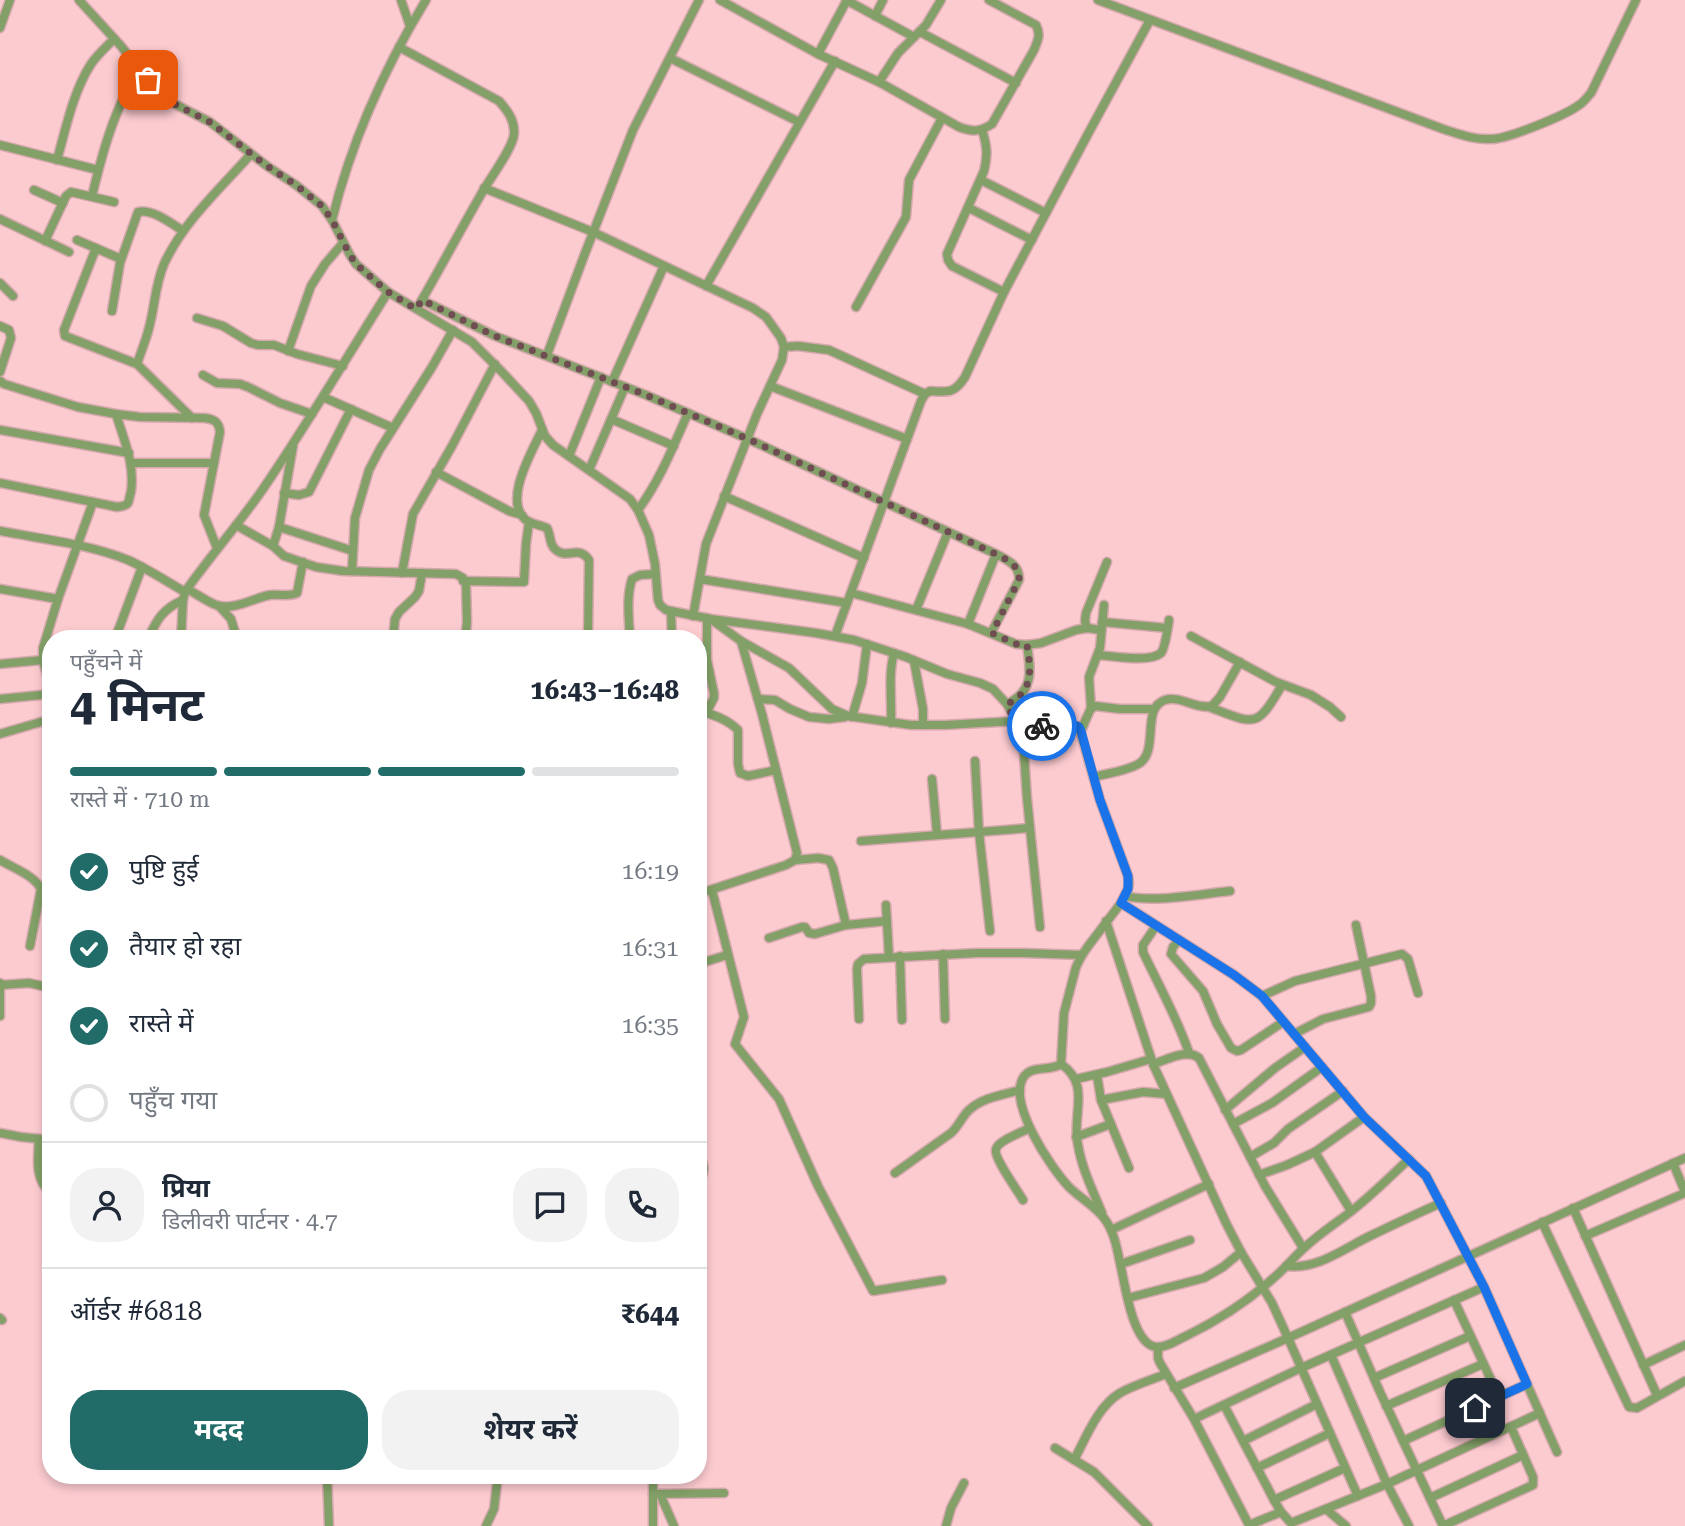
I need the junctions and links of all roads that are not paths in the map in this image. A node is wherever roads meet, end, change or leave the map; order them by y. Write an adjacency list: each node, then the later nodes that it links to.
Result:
1 (10, 0): 15 (street)
2 (79, 0): 18 (street)
3 (401, 0): 16 (street)
4 (426, 0): 16 (street)
5 (699, 0): 21 (street)
6 (720, 0): 20 (street)
7 (846, 0): 13 (street); 20 (street)
8 (883, 0): 13 (street)
9 (941, 0): 17 (street)
10 (989, 0): 24 (street)
11 (1098, 0): 14 (street)
12 (1636, 0): 14 (street)
13 (875, 16): 17 (street)
14 (1150, 20): 40 (street)
15 (0, 25)
16 (410, 26): 19 (street)
17 (917, 34): 23 (street); 24 (street)
18 (114, 39): 30 (street); 31 (street)
19 (399, 47): 34 (street); 42 (street)
20 (818, 54): 22 (street)
21 (670, 58): 27 (street); 44 (street)
22 (835, 61): 23 (street); 27 (street)
23 (879, 82): 26 (street)
24 (1016, 83): 28 (street)
25 (122, 101): 32 (street)
26 (942, 118): 28 (street); 59 (street)
27 (799, 122): 54 (street)
28 (982, 130): 33 (street)
29 (0, 145): 31 (street)
30 (251, 154): 42 (street); 43 (street)
31 (57, 160): 32 (street)
32 (98, 170): 36 (street)
33 (981, 180): 39 (street); 40 (street)
34 (484, 188): 44 (street); 58 (street)
35 (34, 190): 38 (street)
36 (92, 196): 37 (street); 38 (street)
37 (114, 202)
38 (63, 203): 47 (street)
39 (969, 208): 46 (street); 56 (street)
40 (1046, 213): 46 (street)
41 (0, 219): 47 (street)
42 (332, 220): 48 (street)
43 (183, 231): 51 (street); 68 (street)
44 (593, 232): 52 (street); 67 (street)
45 (77, 240): 49 (street)
46 (1032, 240): 56 (street)
47 (46, 241): 50 (street)
48 (344, 243): 55 (street); 66 (street)
49 (96, 248): 51 (street); 68 (street)
50 (69, 252)
51 (121, 259): 61 (street)
52 (664, 266): 54 (street); 75 (street)
53 (0, 283): 57 (street)
54 (706, 286): 65 (street)
55 (388, 292): 60 (street); 70 (street)
56 (1004, 292): 78 (street)
57 (13, 296)
58 (422, 300): 60 (street); 67 (street)
59 (856, 307)
60 (416, 309): 64 (street)
61 (112, 311)
62 (197, 318): 66 (street)
63 (0, 326): 71 (street)
64 (453, 330): 69 (street); 86 (street)
65 (784, 347): 76 (street); 78 (street)
66 (288, 351): 70 (street)
67 (547, 355): 73 (street)
68 (137, 364): 84 (street)
69 (495, 364): 88 (street); 98 (street)
70 (343, 366): 79 (street)
71 (0, 372)
72 (204, 375): 83 (street)
73 (601, 377): 75 (street); 94 (street)
74 (0, 381): 82 (street)
75 (612, 382): 77 (street)
76 (770, 386): 89 (street); 90 (street)
77 (625, 387): 81 (street); 85 (street)
78 (925, 394): 90 (street)
79 (323, 397): 80 (street); 83 (street)
80 (351, 409): 86 (street); 100 (street)
81 (688, 413): 89 (street); 92 (street)
82 (116, 414): 84 (street); 93 (street)
83 (312, 414): 91 (street)
84 (192, 418): 96 (street)
85 (611, 419): 92 (street); 97 (street)
86 (393, 428): 114 (street)
87 (0, 430): 93 (street)
88 (542, 430): 94 (street); 105 (street)
89 (748, 439): 101 (street); 103 (street)
90 (907, 439): 103 (street)
91 (295, 440): 100 (street); 107 (street)
92 (674, 446): 104 (street)
93 (129, 453): 95 (street)
94 (569, 456): 97 (street)
95 (131, 463): 96 (street); 102 (street)
96 (213, 463): 113 (street)
97 (589, 470): 104 (street)
98 (436, 472): 105 (street); 121 (street)
99 (0, 483): 102 (street)
100 (284, 493): 108 (street)
101 (724, 496): 116 (street); 124 (street)
102 (93, 502): 111 (street)
103 (884, 502): 110 (street); 116 (street)
104 (638, 510): 123 (street)
105 (522, 515): 106 (street)
106 (529, 522): 125 (street); 147 (street)
107 (236, 525): 112 (street); 113 (street)
108 (279, 527): 112 (street); 114 (street)
109 (0, 531): 111 (street)
110 (948, 532): 115 (street); 133 (street)
111 (77, 545): 119 (street); 129 (street)
112 (273, 546): 117 (street)
113 (217, 548): 128 (street)
114 (353, 551): 120 (street)
115 (996, 554): 137 (street); 150 (street)
116 (864, 558): 127 (street)
117 (303, 562): 120 (street); 132 (street)
118 (1107, 562): 139 (street)
119 (142, 567): 128 (street); 141 (street)
120 (352, 572): 121 (street)
121 (402, 573): 122 (street)
122 (422, 573): 125 (street); 145 (street)
123 (655, 574): 134 (street); 148 (street)
124 (700, 579): 130 (street); 135 (street)
125 (463, 581): 146 (street)
126 (0, 589): 129 (street)
127 (851, 593): 130 (street); 133 (street)
128 (185, 594): 132 (street); 142 (street); 143 (street)
129 (58, 599): 140 (street)
130 (847, 603): 151 (street)
131 (1104, 605): 138 (street)
132 (219, 606): 144 (street)
133 (916, 610): 137 (street)
134 (671, 612): 135 (street); 149 (street)
135 (693, 616): 136 (street)
136 (709, 619): 151 (street); 153 (street); 159 (street)
137 (968, 624): 150 (street)
138 (1102, 626): 139 (street); 157 (street); 157 (street)
139 (1087, 628): 155 (street)
140 (48, 630)
141 (118, 630)
142 (152, 630)
143 (182, 630)
144 (234, 630)
145 (394, 630)
146 (465, 630)
147 (588, 630)
148 (630, 630)
149 (672, 630)
150 (992, 633): 155 (street)
151 (835, 636): 154 (street)
152 (1191, 636): 162 (street)
153 (741, 641): 167 (street); 174 (street)
154 (867, 644): 156 (street); 174 (street)
155 (1027, 645): 168 (street)
156 (894, 653): 161 (street); 177 (street)
157 (1098, 655): 171 (street)
158 (42, 660): 163 (street)
159 (707, 660)
160 (707, 660): 169 (street)
161 (915, 661): 168 (street); 179 (street)
162 (1240, 662): 164 (street); 170 (street)
163 (0, 664)
164 (1282, 685): 170 (street); 175 (street)
165 (42, 693): 166 (street)
166 (0, 699)
167 (758, 699): 174 (street); 183 (street)
168 (1007, 704): 178 (street)
169 (707, 705)
170 (1209, 707): 172 (street)
171 (1091, 708): 172 (street); 180 (street)
172 (1154, 709): 184 (street)
173 (707, 714): 183 (street)
174 (850, 717): 177 (street)
175 (1342, 717)
176 (42, 722): 181 (street)
177 (891, 723): 179 (street)
178 (1019, 723): 179 (street); 180 (street); 186 (street)
179 (923, 725)
180 (1081, 731): 184 (street)
181 (0, 734)
182 (975, 761): 187 (street)
183 (776, 770): 191 (street)
184 (1094, 776): 195 (street)
185 (932, 779): 188 (street)
186 (1030, 828): 187 (street); 202 (street)
187 (979, 832): 188 (street); 203 (street)
188 (937, 834): 189 (street)
189 (861, 841)
190 (0, 860): 206 (street)
191 (795, 860): 192 (street); 200 (street)
192 (712, 890): 193 (street); 207 (street)
193 (707, 891)
194 (1230, 891): 195 (street)
195 (1123, 899): 198 (street); 201 (street)
196 (886, 905): 197 (street)
197 (887, 921): 200 (street); 211 (street)
198 (1106, 921): 209 (street); 226 (street)
199 (1356, 925): 213 (street)
200 (846, 926): 204 (street)
201 (1156, 926): 205 (street); 225 (street)
202 (1040, 927)
203 (990, 930)
204 (769, 938)
205 (1179, 940): 217 (street); 222 (street)
206 (30, 946)
207 (727, 954): 212 (street); 269 (street)
208 (943, 954): 209 (street); 210 (street); 220 (street)
209 (1082, 955): 227 (street)
210 (900, 956): 211 (street); 221 (street)
211 (889, 957): 219 (street)
212 (707, 961)
213 (1363, 964): 216 (street); 217 (street); 223 (street)
214 (0, 984): 215 (street); 218 (street)
215 (42, 986)
216 (1418, 993)
217 (1262, 996): 222 (street)
218 (0, 1016)
219 (859, 1019)
220 (945, 1019)
221 (902, 1020)
222 (1283, 1022): 223 (street)
223 (1294, 1034): 224 (street)
224 (1305, 1047): 228 (street); 235 (street)
225 (1189, 1053): 226 (street); 235 (street)
226 (1152, 1062): 229 (street); 233 (street)
227 (1061, 1064): 230 (street); 231 (street)
228 (1322, 1067): 232 (street); 238 (street)
229 (1097, 1074): 230 (street); 234 (street)
230 (1076, 1079): 241 (street)
231 (1020, 1090): 239 (street); 250 (street)
232 (1343, 1091): 236 (street); 245 (street)
233 (1166, 1094): 234 (street); 253 (street)
234 (1101, 1100): 237 (street)
235 (1226, 1110): 238 (street)
236 (1364, 1117): 244 (street); 247 (street)
237 (1111, 1124): 241 (street); 249 (street)
238 (1233, 1124): 245 (street)
239 (1030, 1128): 255 (street); 259 (street)
240 (0, 1133): 242 (street)
241 (1076, 1137): 259 (street)
242 (39, 1139): 243 (street); 252 (street)
243 (42, 1139)
244 (1315, 1152): 251 (street); 258 (street)
245 (1250, 1157): 251 (street)
246 (1685, 1158): 248 (street)
247 (1409, 1159): 256 (street); 258 (street)
248 (1673, 1163): 254 (street); 257 (street)
249 (1129, 1168)
250 (895, 1173)
251 (1259, 1175): 264 (street)
252 (42, 1184)
253 (1209, 1184): 261 (street); 265 (street)
254 (1685, 1192): 262 (street)
255 (1023, 1200)
256 (1441, 1203): 266 (street); 268 (street)
257 (1573, 1208): 260 (street); 262 (street)
258 (1351, 1211): 264 (street)
259 (1104, 1219): 261 (street)
260 (1542, 1222): 266 (street); 289 (street)
261 (1111, 1230): 267 (street)
262 (1586, 1236): 282 (street)
263 (1190, 1240): 267 (street)
264 (1303, 1248): 268 (street)
265 (1241, 1252): 270 (street); 272 (street)
266 (1468, 1255): 271 (street); 274 (street)
267 (1121, 1264): 272 (street)
268 (1286, 1266): 270 (street)
269 (942, 1280)
270 (1263, 1287): 276 (street); 279 (street)
271 (1484, 1287): 273 (street); 287 (street)
272 (1128, 1297): 279 (street)
273 (1454, 1300): 275 (street); 277 (street)
274 (1345, 1312): 276 (street); 277 (street)
275 (1471, 1336): 281 (street); 285 (street)
276 (1289, 1338): 283 (street); 288 (street)
277 (1358, 1342): 280 (street); 285 (street)
278 (1685, 1345): 282 (street)
279 (1158, 1347): 284 (street)
280 (1331, 1355): 283 (street); 311 (street)
281 (1483, 1364): 290 (street); 293 (street)
282 (1643, 1365): 289 (street)
283 (1301, 1368): 291 (street); 292 (street)
284 (1166, 1374): 288 (street); 303 (street)
285 (1374, 1378): 293 (street)
286 (1685, 1381): 289 (street)
287 (1527, 1384): 290 (street); 294 (street)
288 (1174, 1388): 295 (street)
289 (1657, 1395)
290 (1499, 1397): 299 (street)
291 (1317, 1404): 297 (street); 298 (street)
292 (1224, 1405): 295 (street); 298 (street)
293 (1387, 1406): 299 (street)
294 (1540, 1413): 296 (street); 301 (street)
295 (1194, 1419): 318 (street)
296 (1511, 1427): 302 (street); 306 (street)
297 (1330, 1433): 304 (street); 305 (street)
298 (1243, 1441): 304 (street)
299 (1403, 1441): 306 (street)
300 (1055, 1448): 303 (street)
301 (1557, 1452)
302 (1523, 1455): 315 (street); 328 (street)
303 (1074, 1460): 325 (street)
304 (1257, 1468): 316 (street)
305 (1345, 1468): 314 (street); 316 (street)
306 (1416, 1470): 311 (street); 315 (street)
307 (964, 1483): 324 (street)
308 (327, 1484): 320 (street)
309 (497, 1484): 321 (street)
310 (655, 1484): 313 (street)
311 (1387, 1484): 314 (street); 327 (street)
312 (724, 1493): 313 (street)
313 (657, 1494): 322 (street); 323 (street)
314 (1358, 1496): 317 (street)
315 (1430, 1498): 328 (street)
316 (1274, 1500): 318 (street)
317 (1326, 1509): 319 (street); 326 (street)
318 (1281, 1512): 319 (street)
319 (1302, 1523)
320 (329, 1526)
321 (486, 1526)
322 (653, 1526)
323 (674, 1526)
324 (946, 1526)
325 (1148, 1526)
326 (1346, 1526)
327 (1409, 1526)
328 (1443, 1526)

